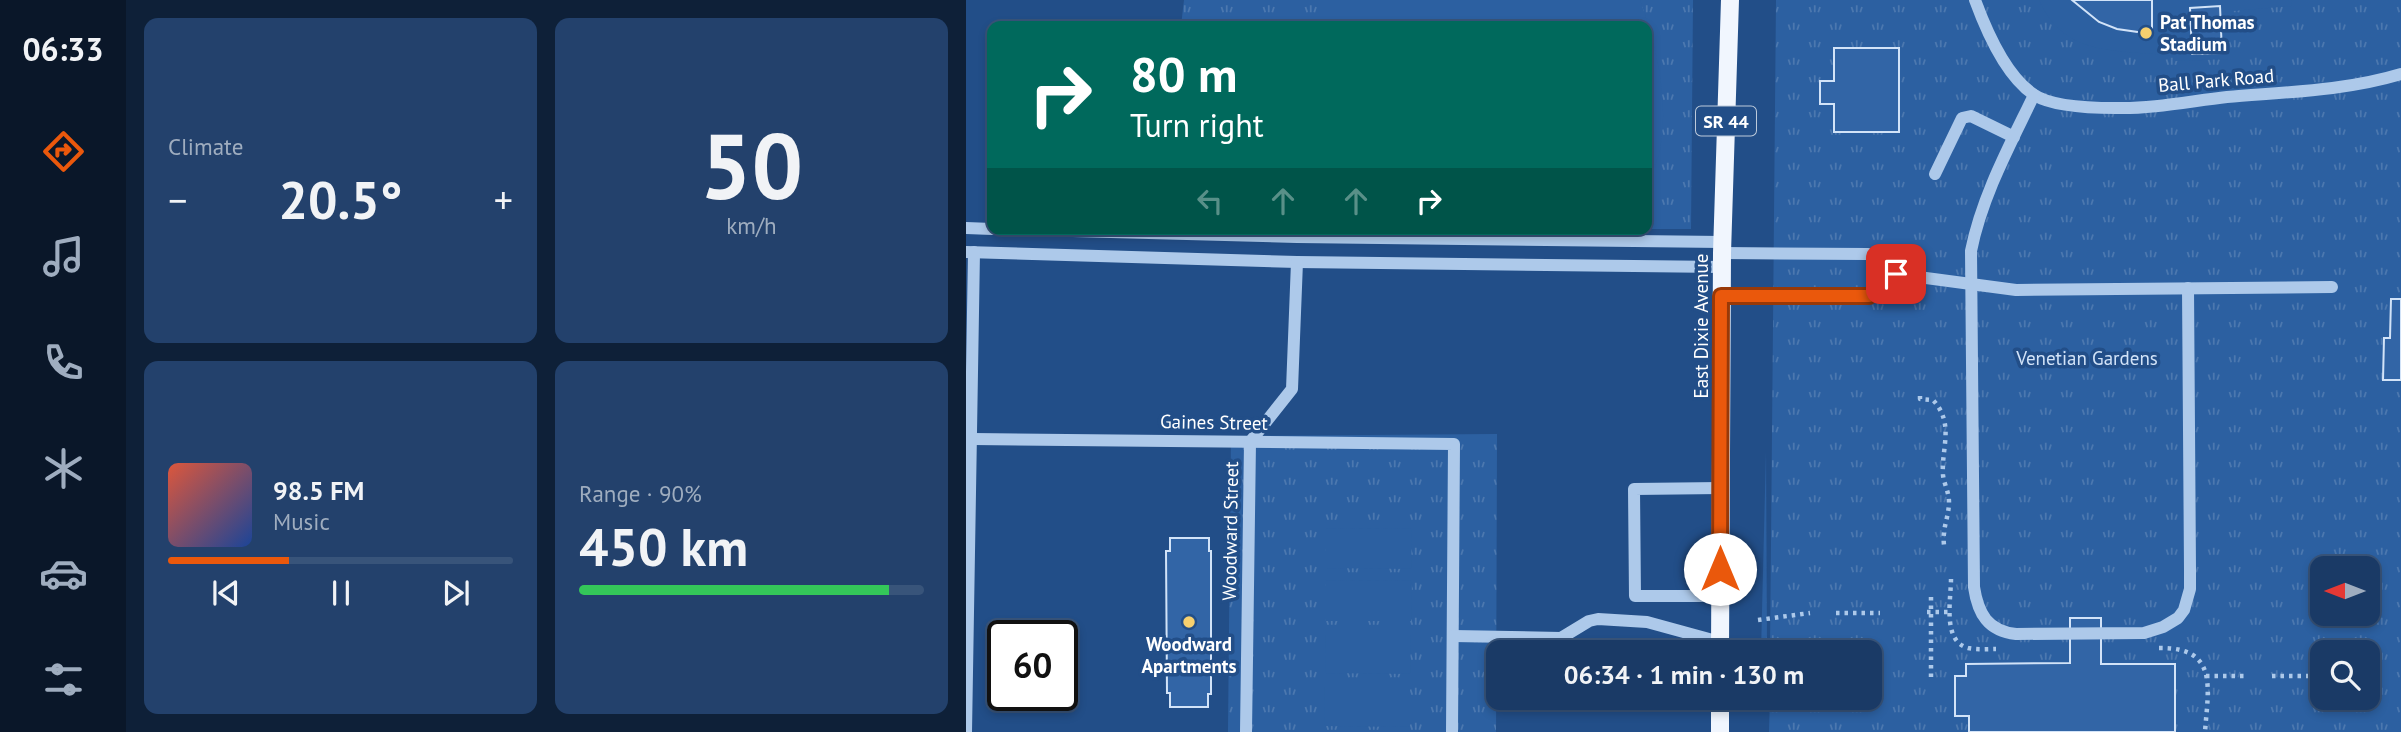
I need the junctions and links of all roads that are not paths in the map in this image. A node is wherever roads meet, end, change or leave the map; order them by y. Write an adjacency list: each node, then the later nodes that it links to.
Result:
1 (1730, 0): 11 (main road, East Dixie Avenue / SR 44)
2 (1975, 0): 4 (street)
3 (2401, 74): 4 (street, Ball Park Road)
4 (2034, 95): 5 (street)
5 (2014, 137): 6 (street); 14 (street)
6 (1934, 174)
7 (966, 228): 8 (street)
8 (987, 229)
9 (1221, 235): 11 (street)
10 (970, 252): 12 (street); 18 (street)
11 (1722, 254): 12 (street); 13 (street); 17 (main road, East Dixie Avenue / SR 44)
12 (1297, 262): 19 (street, Woodward Street)
13 (1896, 274): 14 (street); 17 (street)
14 (1972, 284): 16 (street); 16 (street)
15 (2332, 287): 16 (street)
16 (2188, 288)
17 (1721, 296): 20 (main road, East Dixie Avenue / SR 44)
18 (973, 439): 19 (street, Gaines Street); 26 (street)
19 (1250, 442): 22 (street, Gaines Street); 27 (street, Woodward Street)
20 (1721, 488): 21 (main road, East Dixie Avenue / SR 44); 21 (street)
21 (1720, 596): 24 (main road, East Dixie Avenue / SR 44)
22 (1453, 636): 23 (street); 28 (street)
23 (1700, 640)
24 (1720, 640)
25 (1720, 710): 29 (main road)
26 (967, 732)
27 (1247, 732)
28 (1452, 732)
29 (1720, 732)

